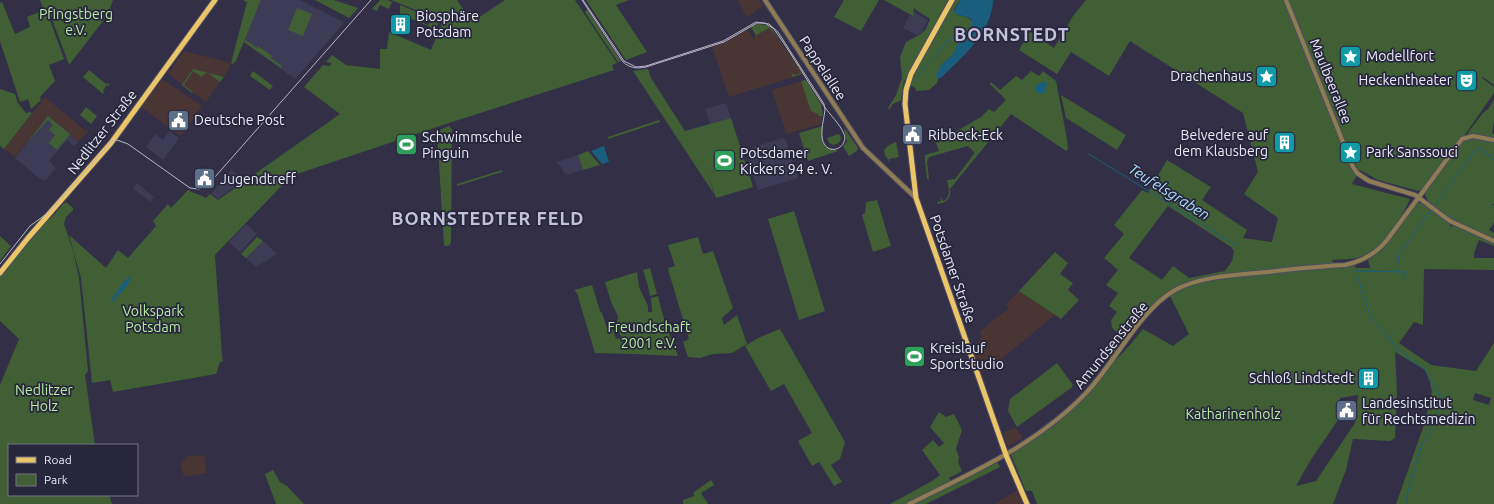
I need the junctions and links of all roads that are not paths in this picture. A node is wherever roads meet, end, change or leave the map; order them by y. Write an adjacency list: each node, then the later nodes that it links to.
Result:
1 (215, 0): 9 (main road, Nedlitzer Straße)
2 (765, 0): 6 (street, Pappelallee)
3 (952, 0): 6 (main road, Potsdamer Straße)
4 (1286, 0): 7 (street, Maulbeerallee)
5 (1494, 140): 7 (street, Amundsenstraße)
6 (916, 198): 10 (main road, Potsdamer Straße)
7 (1419, 198): 8 (street, Maulbeerallee); 10 (street, Amundsenstraße)
8 (1494, 241)
9 (0, 273)
10 (1006, 455): 11 (street, Amundsenstraße); 12 (main road, Potsdamer Straße)
11 (909, 504)
12 (1027, 504)

